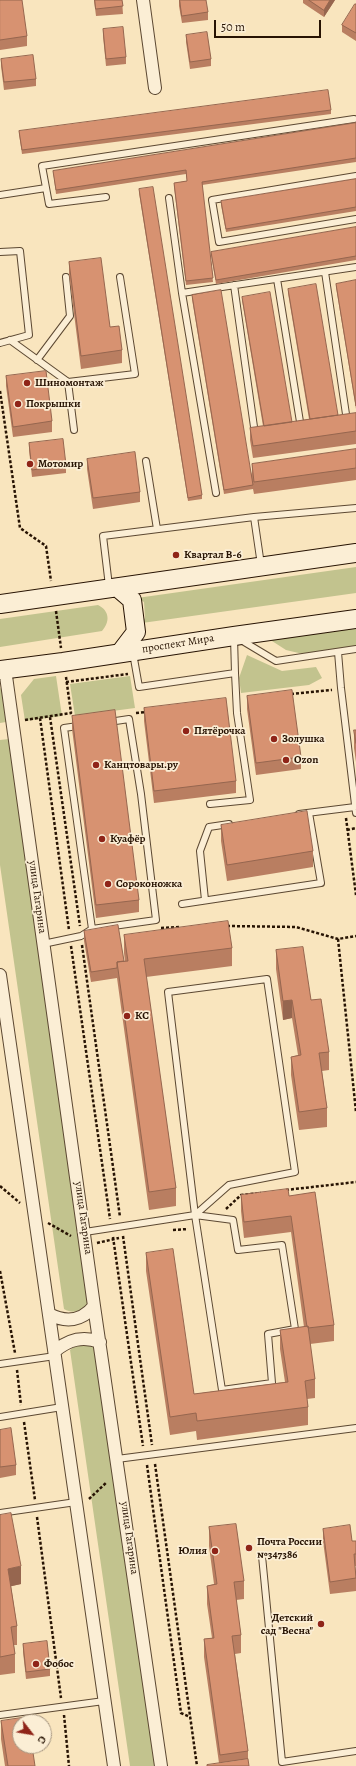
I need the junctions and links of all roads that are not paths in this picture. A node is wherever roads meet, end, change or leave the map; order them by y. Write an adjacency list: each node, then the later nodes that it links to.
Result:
1 (143, 0): 2 (street)
2 (156, 88)
3 (354, 119): 5 (lane)
4 (356, 176): 9 (lane)
5 (46, 188): 6 (lane); 7 (lane)
6 (0, 195)
7 (106, 196)
8 (169, 198): 17 (lane)
9 (356, 219)
10 (0, 252): 18 (lane)
11 (356, 267): 12 (lane)
12 (325, 272): 15 (lane); 22 (lane)
13 (66, 277): 20 (lane)
14 (120, 277): 21 (lane)
15 (277, 279): 16 (lane); 24 (lane)
16 (234, 286): 17 (lane); 25 (lane)
17 (182, 293): 27 (lane)
18 (10, 340): 19 (lane); 20 (lane)
19 (0, 343)
20 (37, 360): 21 (lane)
21 (68, 382): 23 (lane)
22 (348, 422)
23 (74, 430)
24 (301, 430)
25 (256, 437)
26 (146, 461): 30 (lane)
27 (216, 493)
28 (356, 508): 29 (lane)
29 (254, 517): 30 (lane); 32 (lane)
30 (157, 529): 33 (lane)
31 (356, 553): 32 (main road)
32 (261, 567): 33 (main road)
33 (114, 588): 34 (main road); 38 (main road)
34 (0, 604)
35 (356, 619): 36 (main road, проспект Мира)
36 (234, 636): 38 (main road, проспект Мира); 39 (lane); 41 (lane)
37 (356, 649): 39 (lane)
38 (127, 652): 40 (main road, проспект Мира); 41 (lane)
39 (338, 652): 45 (lane)
40 (3, 670): 52 (street, улица Гагарина)
41 (235, 673): 44 (lane)
42 (100, 723): 51 (lane)
43 (86, 725): 51 (lane)
44 (210, 804)
45 (356, 810): 46 (lane)
46 (309, 813): 47 (lane); 49 (lane)
47 (294, 815)
48 (240, 823): 49 (lane)
49 (205, 900): 50 (lane)
50 (182, 904)
51 (92, 929): 52 (lane)
52 (43, 944): 56 (street, улица Гагарина)
53 (0, 975): 54 (street)
54 (2, 1005): 58 (street)
55 (195, 1216): 55 (lane); 55 (lane); 56 (lane)
56 (85, 1232): 57 (street, улица Гагарина)
57 (94, 1306): 58 (street); 59 (street, улица Гагарина)
58 (49, 1314): 60 (street)
59 (100, 1342): 60 (street); 65 (street, улица Гагарина)
60 (55, 1353): 61 (lane); 62 (street)
61 (0, 1364)
62 (62, 1407): 63 (lane); 66 (street)
63 (0, 1416)
64 (356, 1428): 65 (lane)
65 (118, 1464): 73 (street, улица Гагарина)
66 (76, 1507): 67 (lane); 69 (street)
67 (0, 1513)
68 (262, 1556): 71 (lane)
69 (104, 1700): 70 (lane); 72 (street)
70 (0, 1715)
71 (356, 1751)
72 (114, 1766)
73 (161, 1766)

